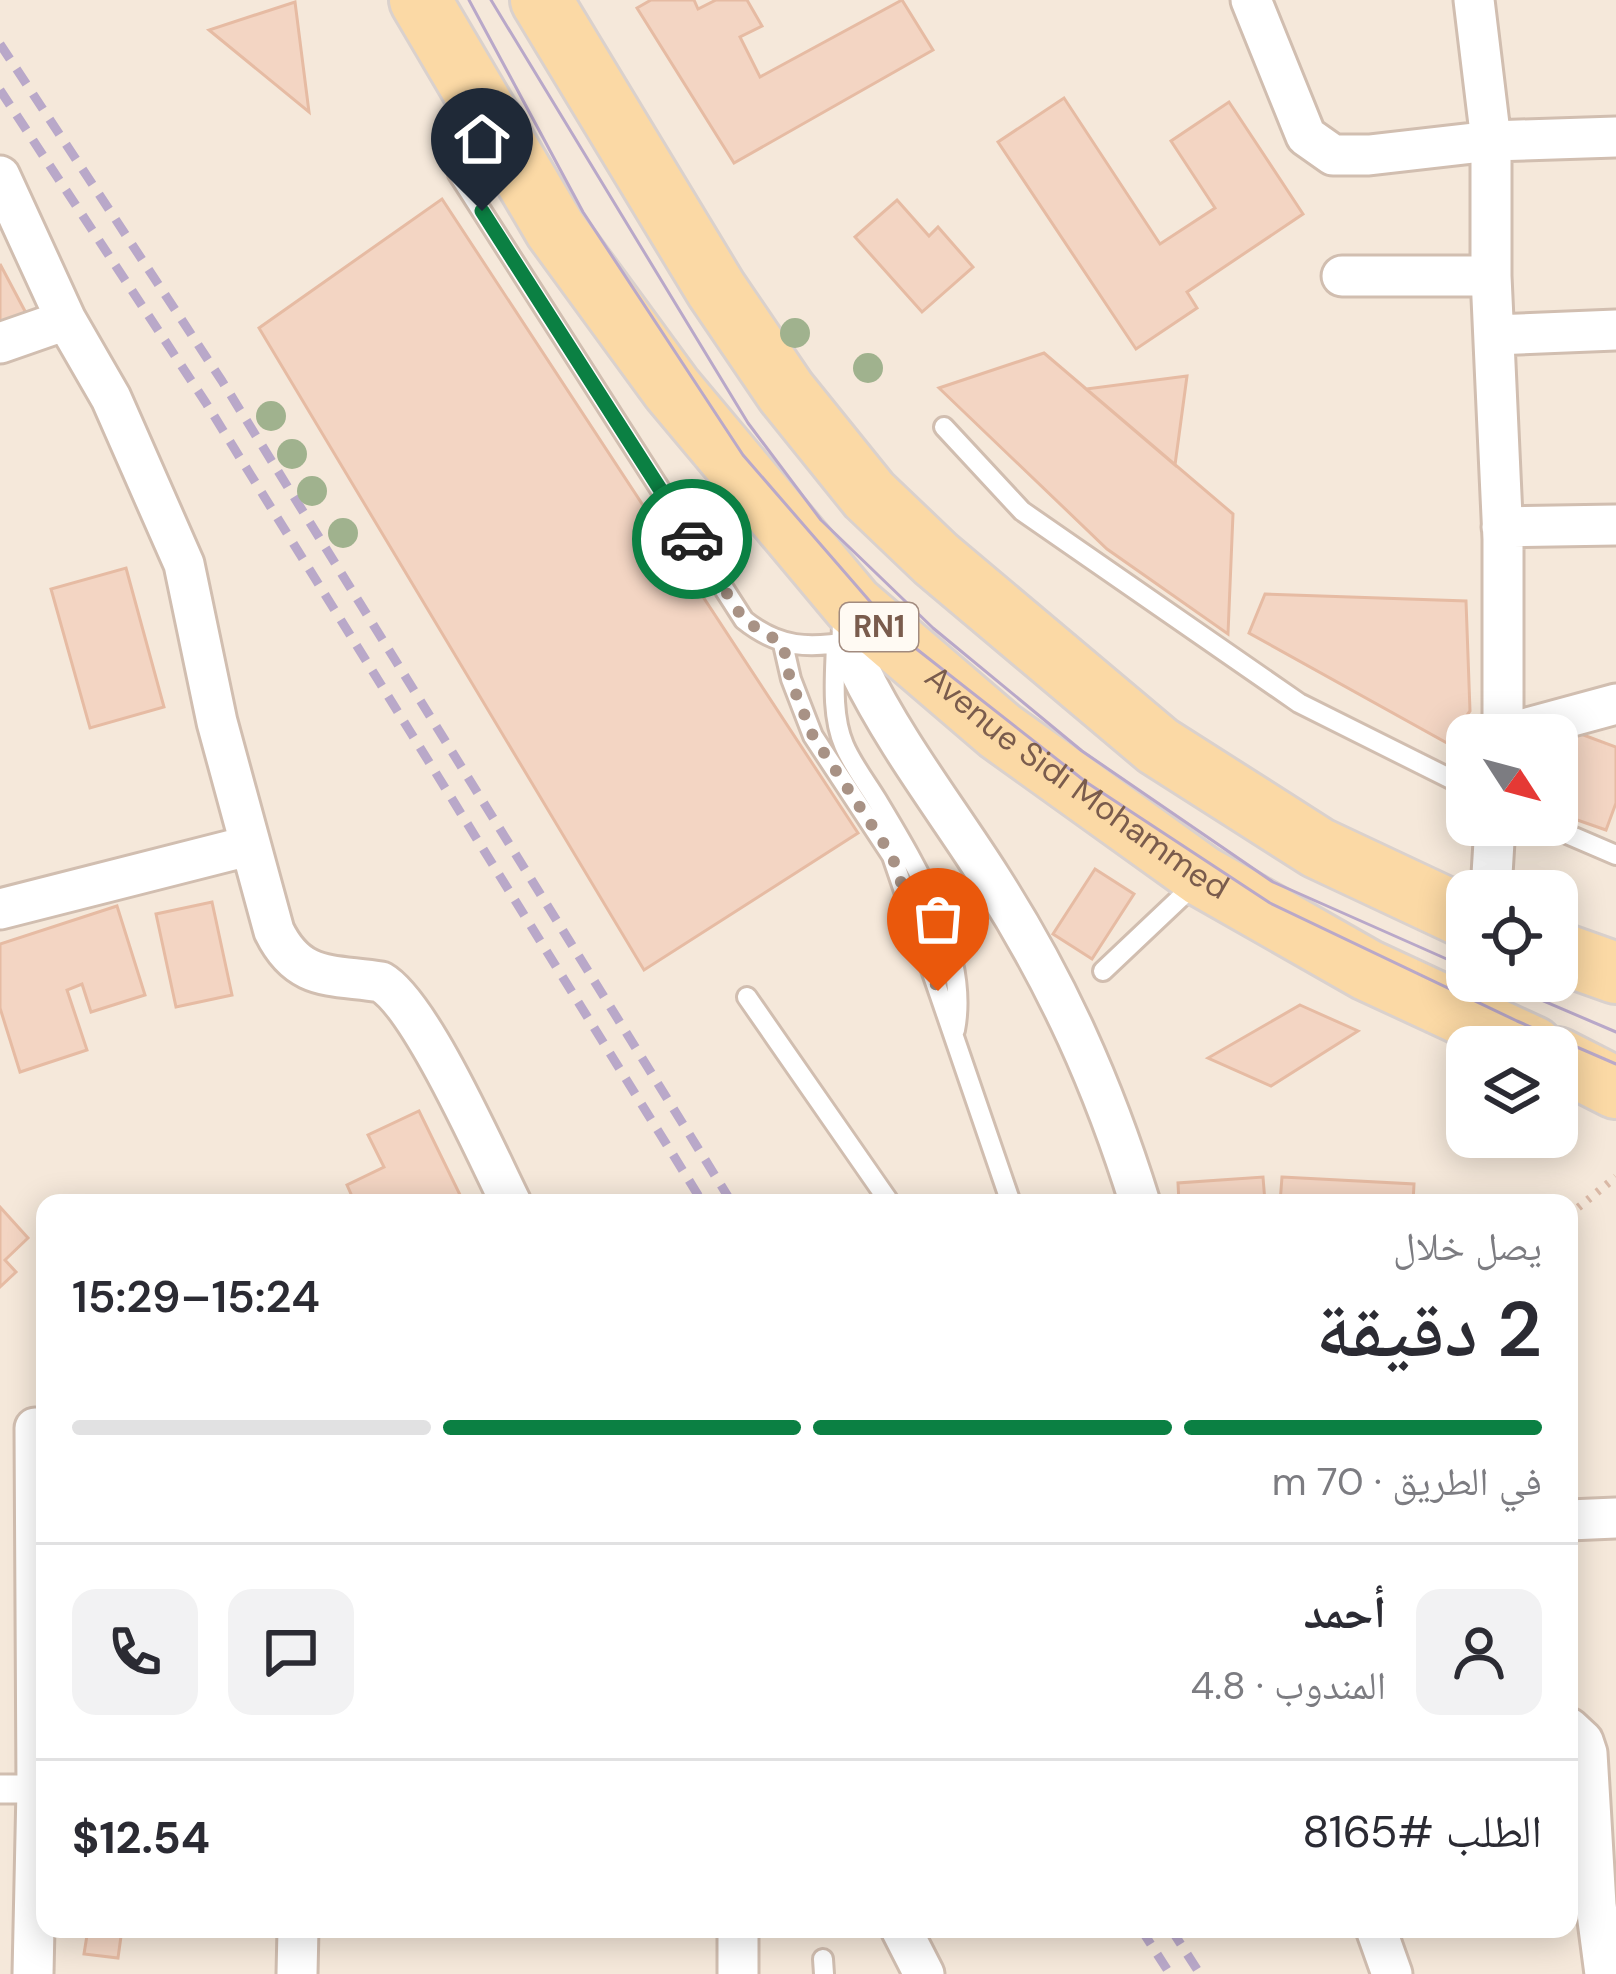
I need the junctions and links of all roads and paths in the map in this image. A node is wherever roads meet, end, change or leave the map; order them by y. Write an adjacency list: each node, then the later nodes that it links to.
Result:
1 (420, 0): 5 (main road, Avenue Sidi Mohammed / RN1)
2 (542, 0): 28 (main road, RN1)
3 (1251, 0): 7 (street)
4 (1474, 0): 7 (street)
5 (479, 98): 18 (main road, Avenue Sidi Mohammed / RN1); 19 (lane)
6 (1616, 136): 7 (street)
7 (1491, 141): 10 (street)
8 (0, 176): 11 (street)
9 (1342, 276): 10 (street)
10 (1491, 276): 13 (street)
11 (66, 320): 14 (street); 25 (street)
12 (1616, 330): 13 (street)
13 (1494, 335): 17 (street)
14 (0, 343)
15 (944, 427): 23 (lane)
16 (1616, 525): 17 (street)
17 (1502, 527): 21 (street)
18 (847, 630): 19 (lane); 27 (main road, Avenue Sidi Mohammed / RN1); 35 (lane); 42 (street)
19 (783, 644): 35 (lane)
20 (1616, 704): 22 (street)
21 (1502, 714)
22 (1578, 714)
23 (1446, 776)
24 (1578, 839): 26 (lane)
25 (248, 846): 29 (street); 39 (street)
26 (1616, 855)
27 (1202, 876): 31 (lane); 34 (main road, Avenue Sidi Mohammed / RN1)
28 (1446, 908)
29 (0, 909)
30 (1578, 959): 32 (main road)
31 (1103, 971)
32 (1616, 973)
33 (747, 997): 40 (lane)
34 (1487, 1026)
35 (953, 1036): 41 (lane)
36 (1578, 1069): 37 (main road)
37 (1616, 1088)
38 (1616, 1177): 43 (path)
39 (506, 1194)
40 (884, 1194)
41 (1008, 1194)
42 (1137, 1194)
43 (1578, 1208)
44 (26, 1426): 48 (street)
45 (1616, 1518): 46 (street)
46 (1578, 1520)
47 (1578, 1736): 49 (street)
48 (19, 1789): 54 (street)
49 (1582, 1905): 59 (street)
50 (298, 1938): 55 (street)
51 (738, 1938): 56 (street)
52 (906, 1938): 57 (street)
53 (1379, 1938): 58 (street)
54 (34, 1974)
55 (297, 1974)
56 (738, 1974)
57 (924, 1974)
58 (1392, 1974)
59 (1605, 1974)

